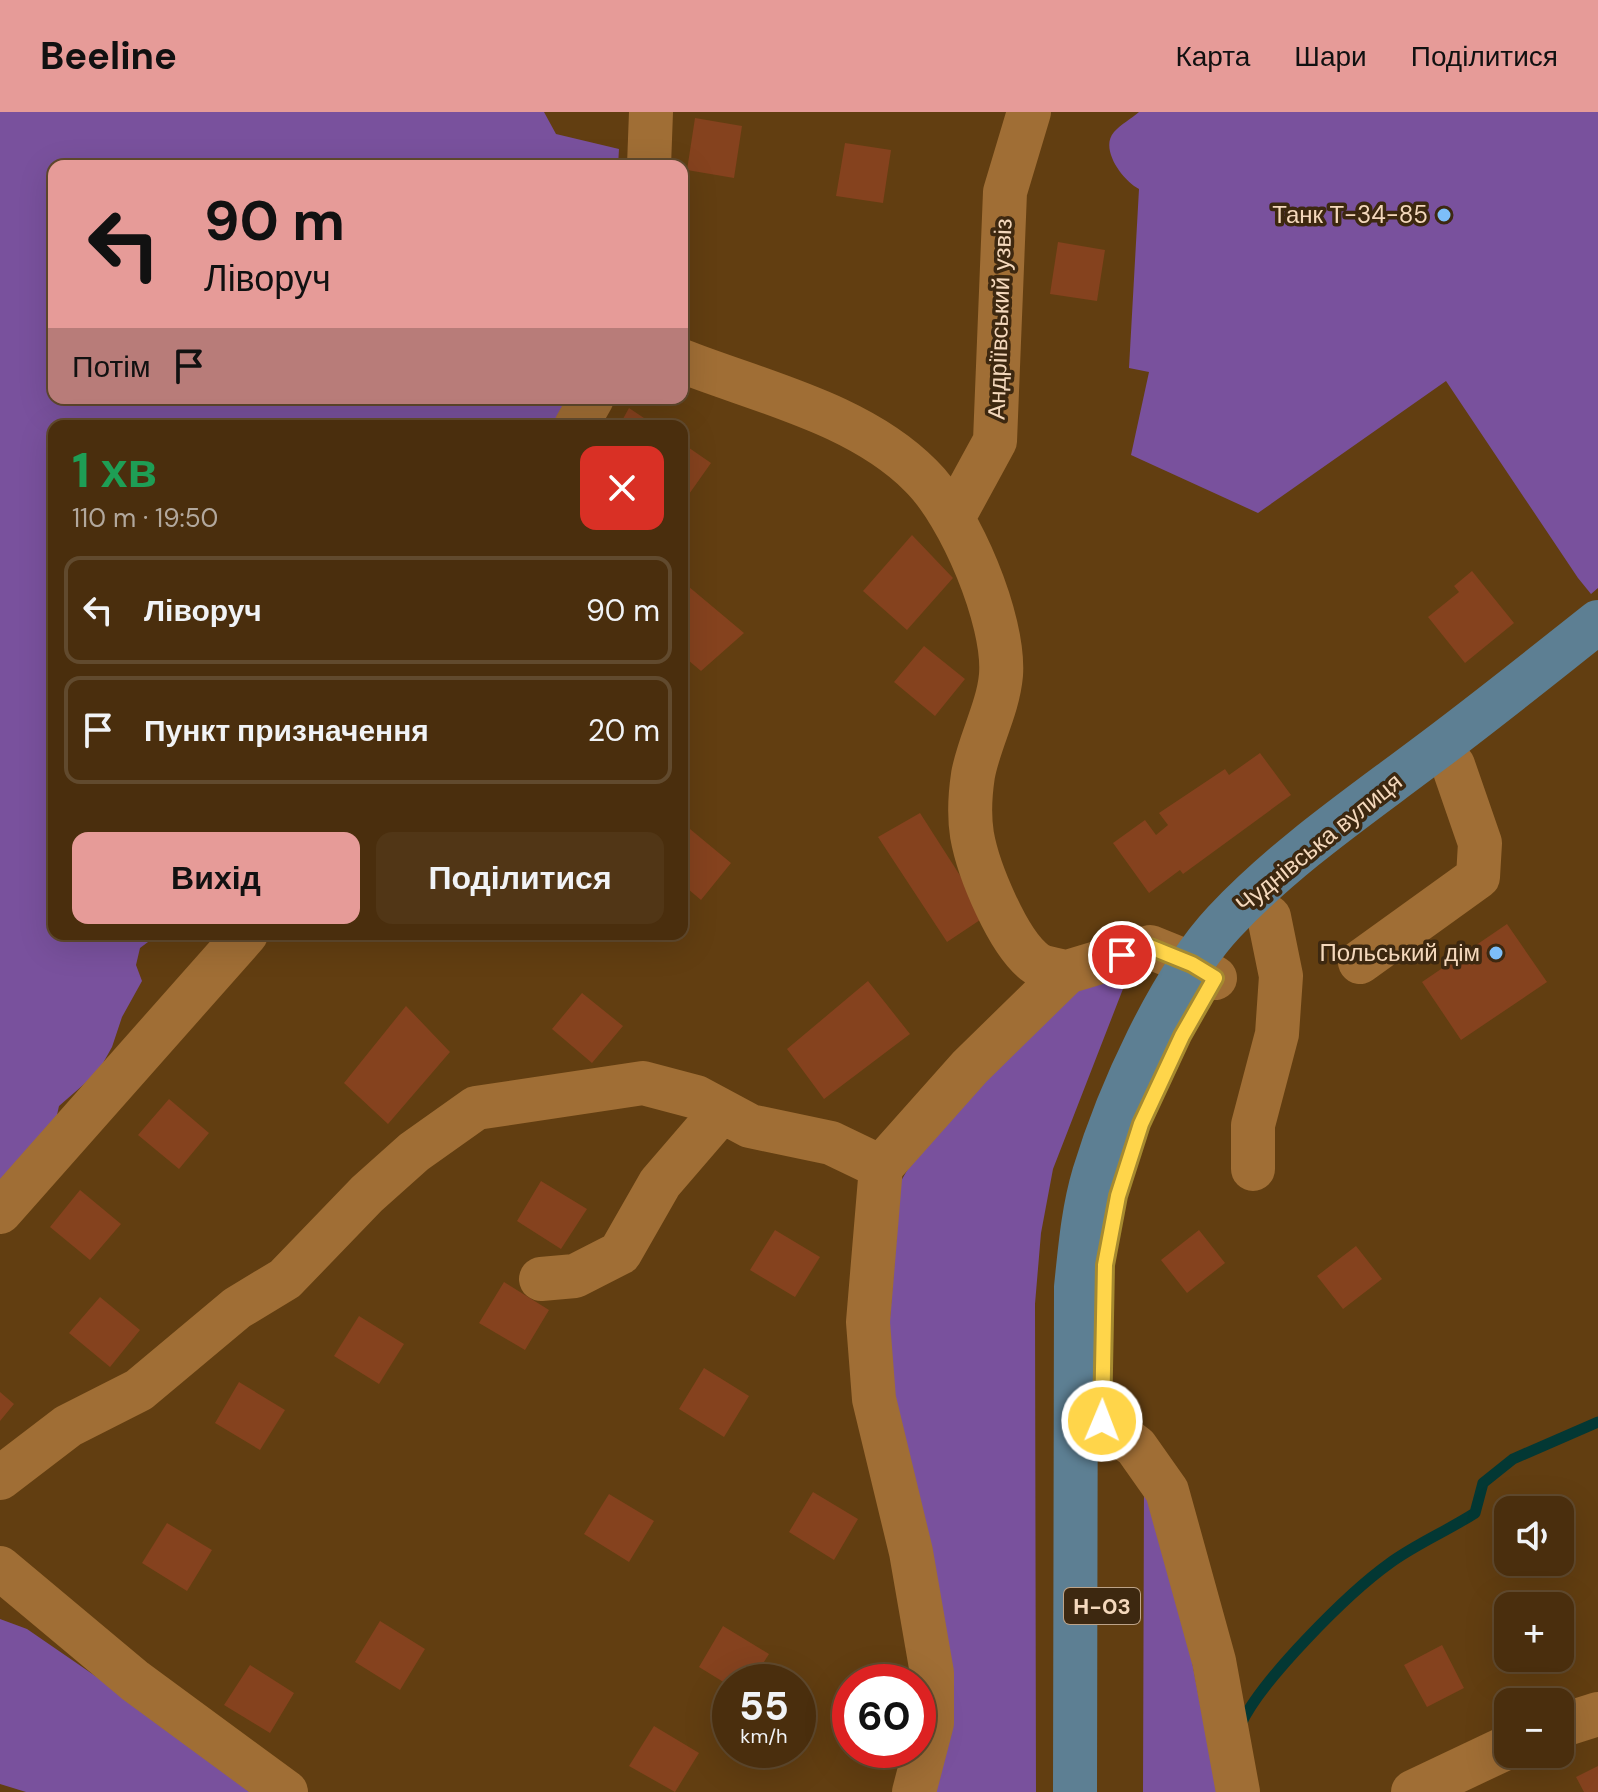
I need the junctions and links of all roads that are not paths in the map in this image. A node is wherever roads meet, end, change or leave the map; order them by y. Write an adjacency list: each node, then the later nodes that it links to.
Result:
1 (651, 112): 3 (street)
2 (1029, 112): 5 (street, Андріївський узвіз)
3 (649, 160)
4 (688, 363): 5 (street)
5 (953, 518): 13 (street)
6 (1598, 622): 12 (main road, Чуднівська вулиця / Н-03)
7 (1598, 652): 8 (main road, Чуднівська вулиця / Н-03)
8 (1453, 765): 9 (main road, Чуднівська вулиця / Н-03); 11 (street)
9 (1269, 917): 12 (main road, Чуднівська вулиця / Н-03); 16 (street)
10 (241, 940): 17 (street)
11 (1360, 962)
12 (1203, 971): 13 (street); 19 (main road, Чуднівська вулиця / Н-03); 27 (main road, Чуднівська вулиця / Н-03)
13 (1067, 972): 15 (street)
14 (722, 1111): 15 (street); 18 (street); 20 (street)
15 (881, 1167): 26 (street)
16 (1253, 1169)
17 (0, 1212)
18 (541, 1279)
19 (1102, 1421): 28 (main road, Чуднівська вулиця / Н-03); 29 (street)
20 (0, 1478)
21 (0, 1568): 25 (street)
22 (1598, 1714): 23 (street)
23 (1574, 1722)
24 (1494, 1754): 30 (street)
25 (286, 1792)
26 (914, 1792)
27 (1075, 1792)
28 (1102, 1792)
29 (1238, 1792)
30 (1413, 1792)

